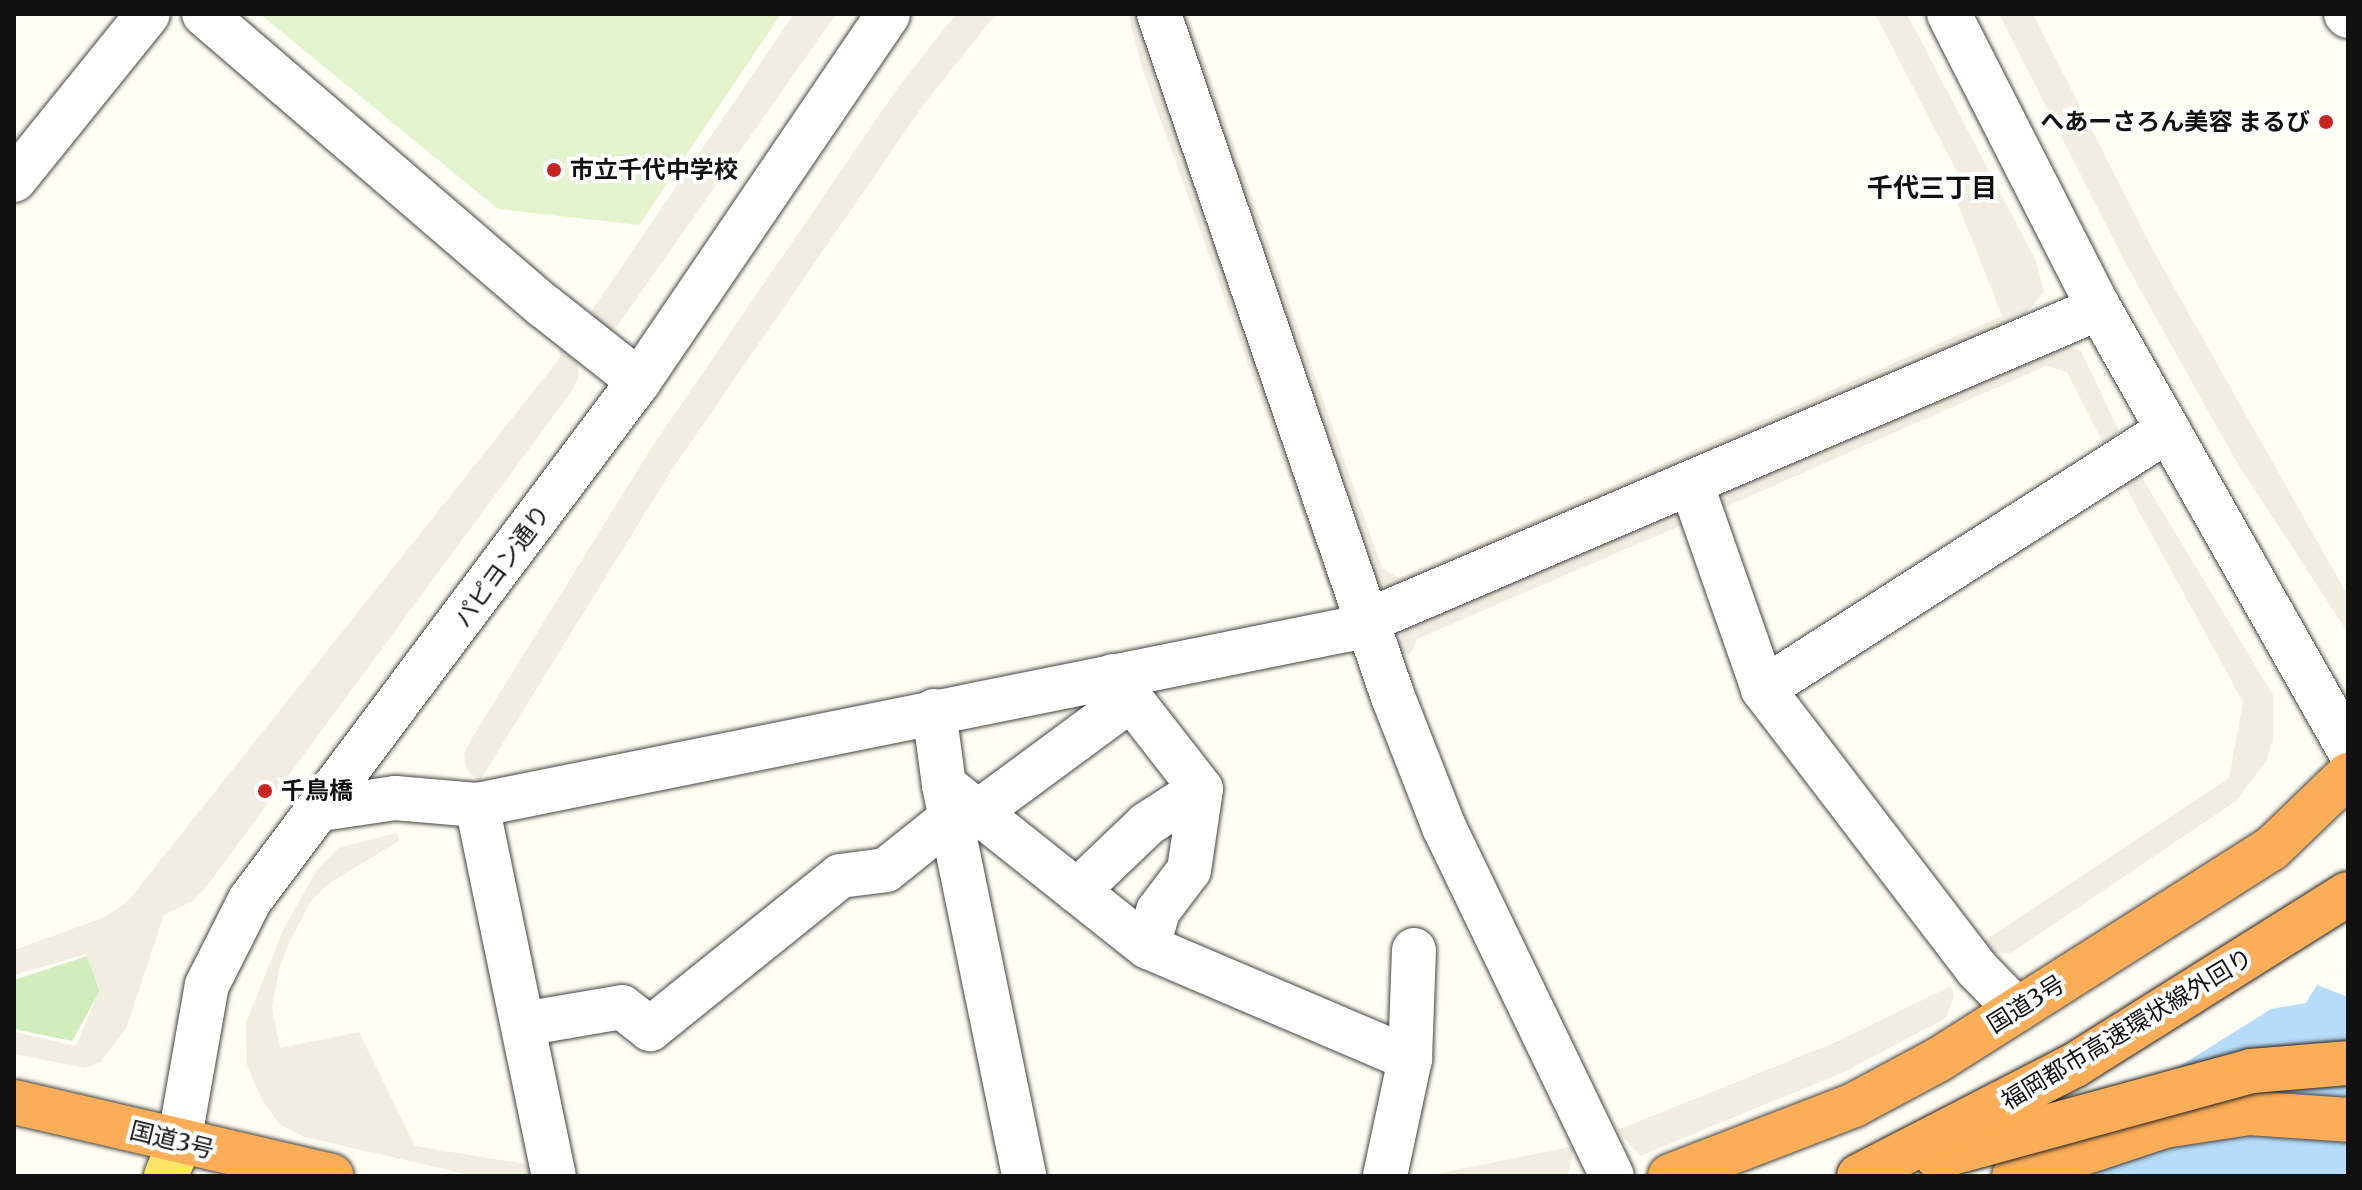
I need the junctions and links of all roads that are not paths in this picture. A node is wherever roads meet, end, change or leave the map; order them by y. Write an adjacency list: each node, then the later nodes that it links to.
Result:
1 (148, 14): 6 (street)
2 (204, 14): 8 (street)
3 (888, 14): 8 (street, パピヨン通り)
4 (1159, 14): 11 (street)
5 (1949, 14): 7 (street)
6 (14, 180)
7 (2099, 308): 9 (street); 10 (street)
8 (639, 381): 20 (street, パピヨン通り)
9 (2168, 430): 13 (street); 15 (street)
10 (1691, 483): 11 (street); 13 (street)
11 (1371, 621): 12 (street); 37 (street)
12 (1122, 687): 14 (street); 17 (street); 19 (street)
13 (1763, 689): 26 (street)
14 (934, 711): 18 (street); 19 (street)
15 (2348, 748)
16 (2348, 775): 26 (highway, 国道3号)
17 (1201, 789): 21 (street); 24 (street)
18 (477, 805): 20 (street); 27 (street)
19 (958, 805): 21 (street); 27 (street); 35 (street)
20 (321, 809): 32 (street, パピヨン通り)
21 (1077, 891): 24 (street)
22 (2348, 894): 39 (highway, 福岡都市高速環状線外回り, bridge); 40 (highway)
23 (2348, 904): 41 (highway)
24 (1148, 947): 28 (street)
25 (1414, 950): 28 (street)
26 (2017, 1010): 38 (highway, 国道3号)
27 (523, 1024): 34 (street)
28 (1410, 1059): 36 (street)
29 (2348, 1063): 39 (highway, bridge)
30 (14, 1102): 32 (highway, 国道3号)
31 (2348, 1120): 42 (highway)
32 (178, 1165): 33 (highway, 国道3号)
33 (331, 1176)
34 (554, 1176)
35 (1024, 1176)
36 (1385, 1176)
37 (1612, 1176)
38 (1670, 1176)
39 (1862, 1176)
40 (1879, 1176)
41 (1886, 1176)
42 (2014, 1176)

